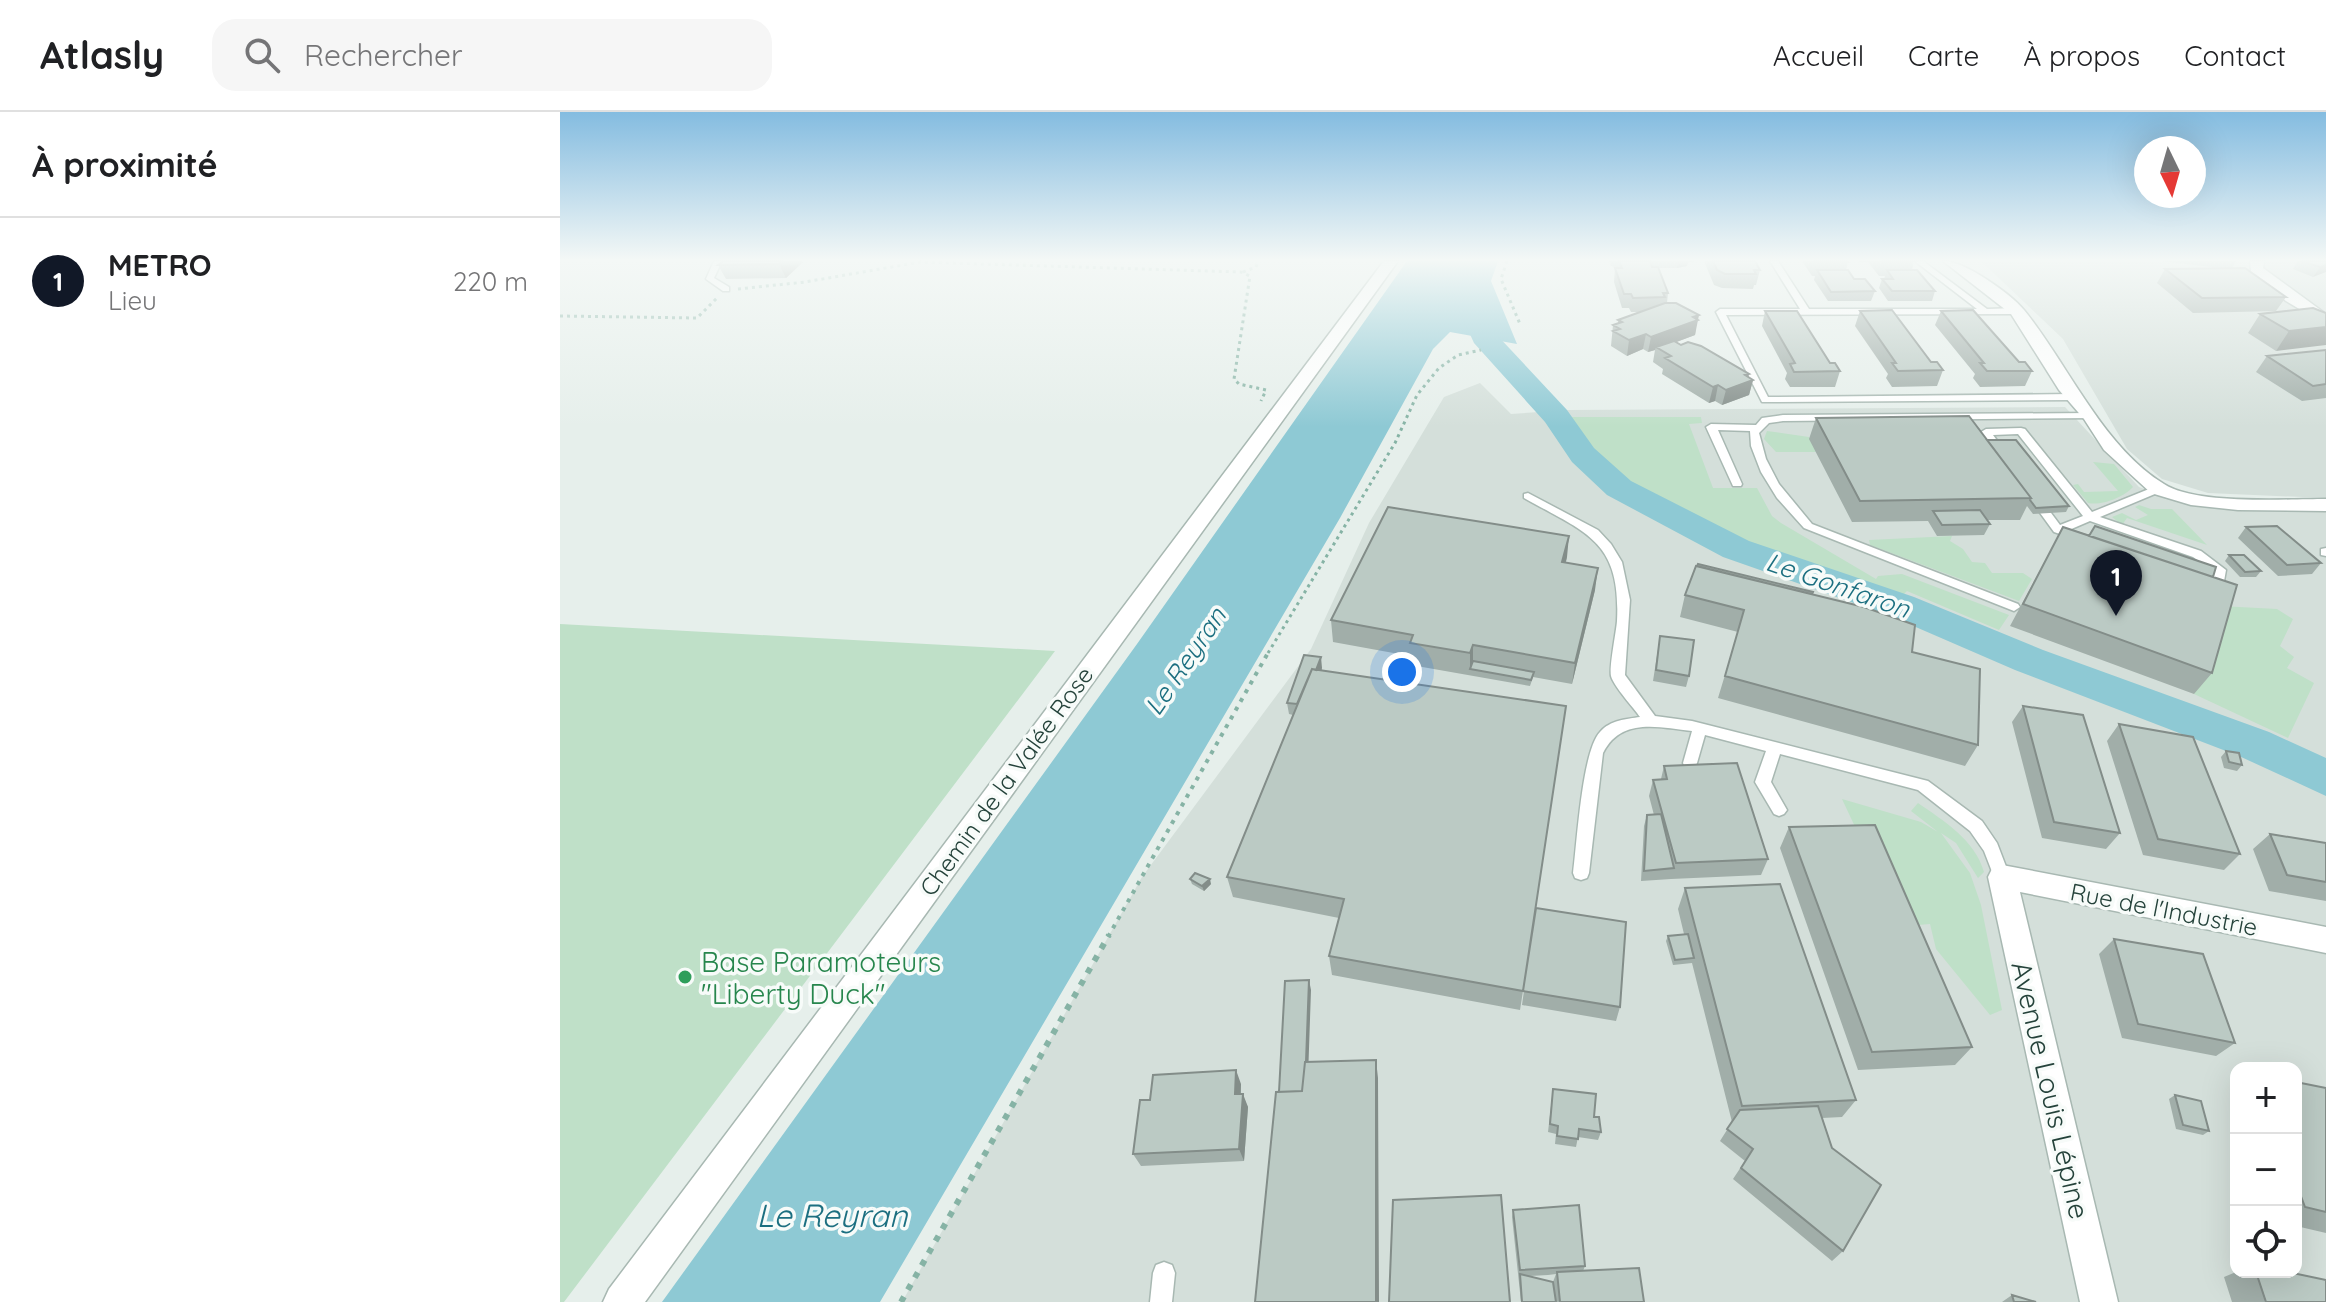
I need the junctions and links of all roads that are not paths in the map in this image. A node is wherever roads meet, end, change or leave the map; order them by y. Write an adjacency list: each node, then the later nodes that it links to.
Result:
1 (1350, 317): 23 (street, Chemin de la Valée Rose)
2 (1722, 317): 4 (lane)
3 (2021, 317): 4 (street)
4 (2072, 397): 5 (street)
5 (2091, 416): 6 (lane); 8 (street)
6 (1757, 428): 7 (lane); 13 (lane)
7 (1737, 484)
8 (2158, 489): 10 (street); 11 (lane)
9 (1528, 496): 14 (lane)
10 (2326, 505)
11 (2090, 517): 12 (lane); 12 (lane); 12 (lane)
12 (2058, 530)
13 (2014, 607)
14 (1651, 721): 15 (lane); 19 (lane)
15 (1700, 728): 16 (lane); 17 (lane)
16 (1775, 747): 18 (lane); 20 (lane)
17 (1690, 763)
18 (1779, 810)
19 (1581, 873)
20 (2002, 877): 21 (street, Rue de l'Industrie); 25 (street, Avenue Louis Lépine)
21 (2326, 940)
22 (1164, 1273): 24 (lane)
23 (622, 1302)
24 (1161, 1302)
25 (2099, 1302)

